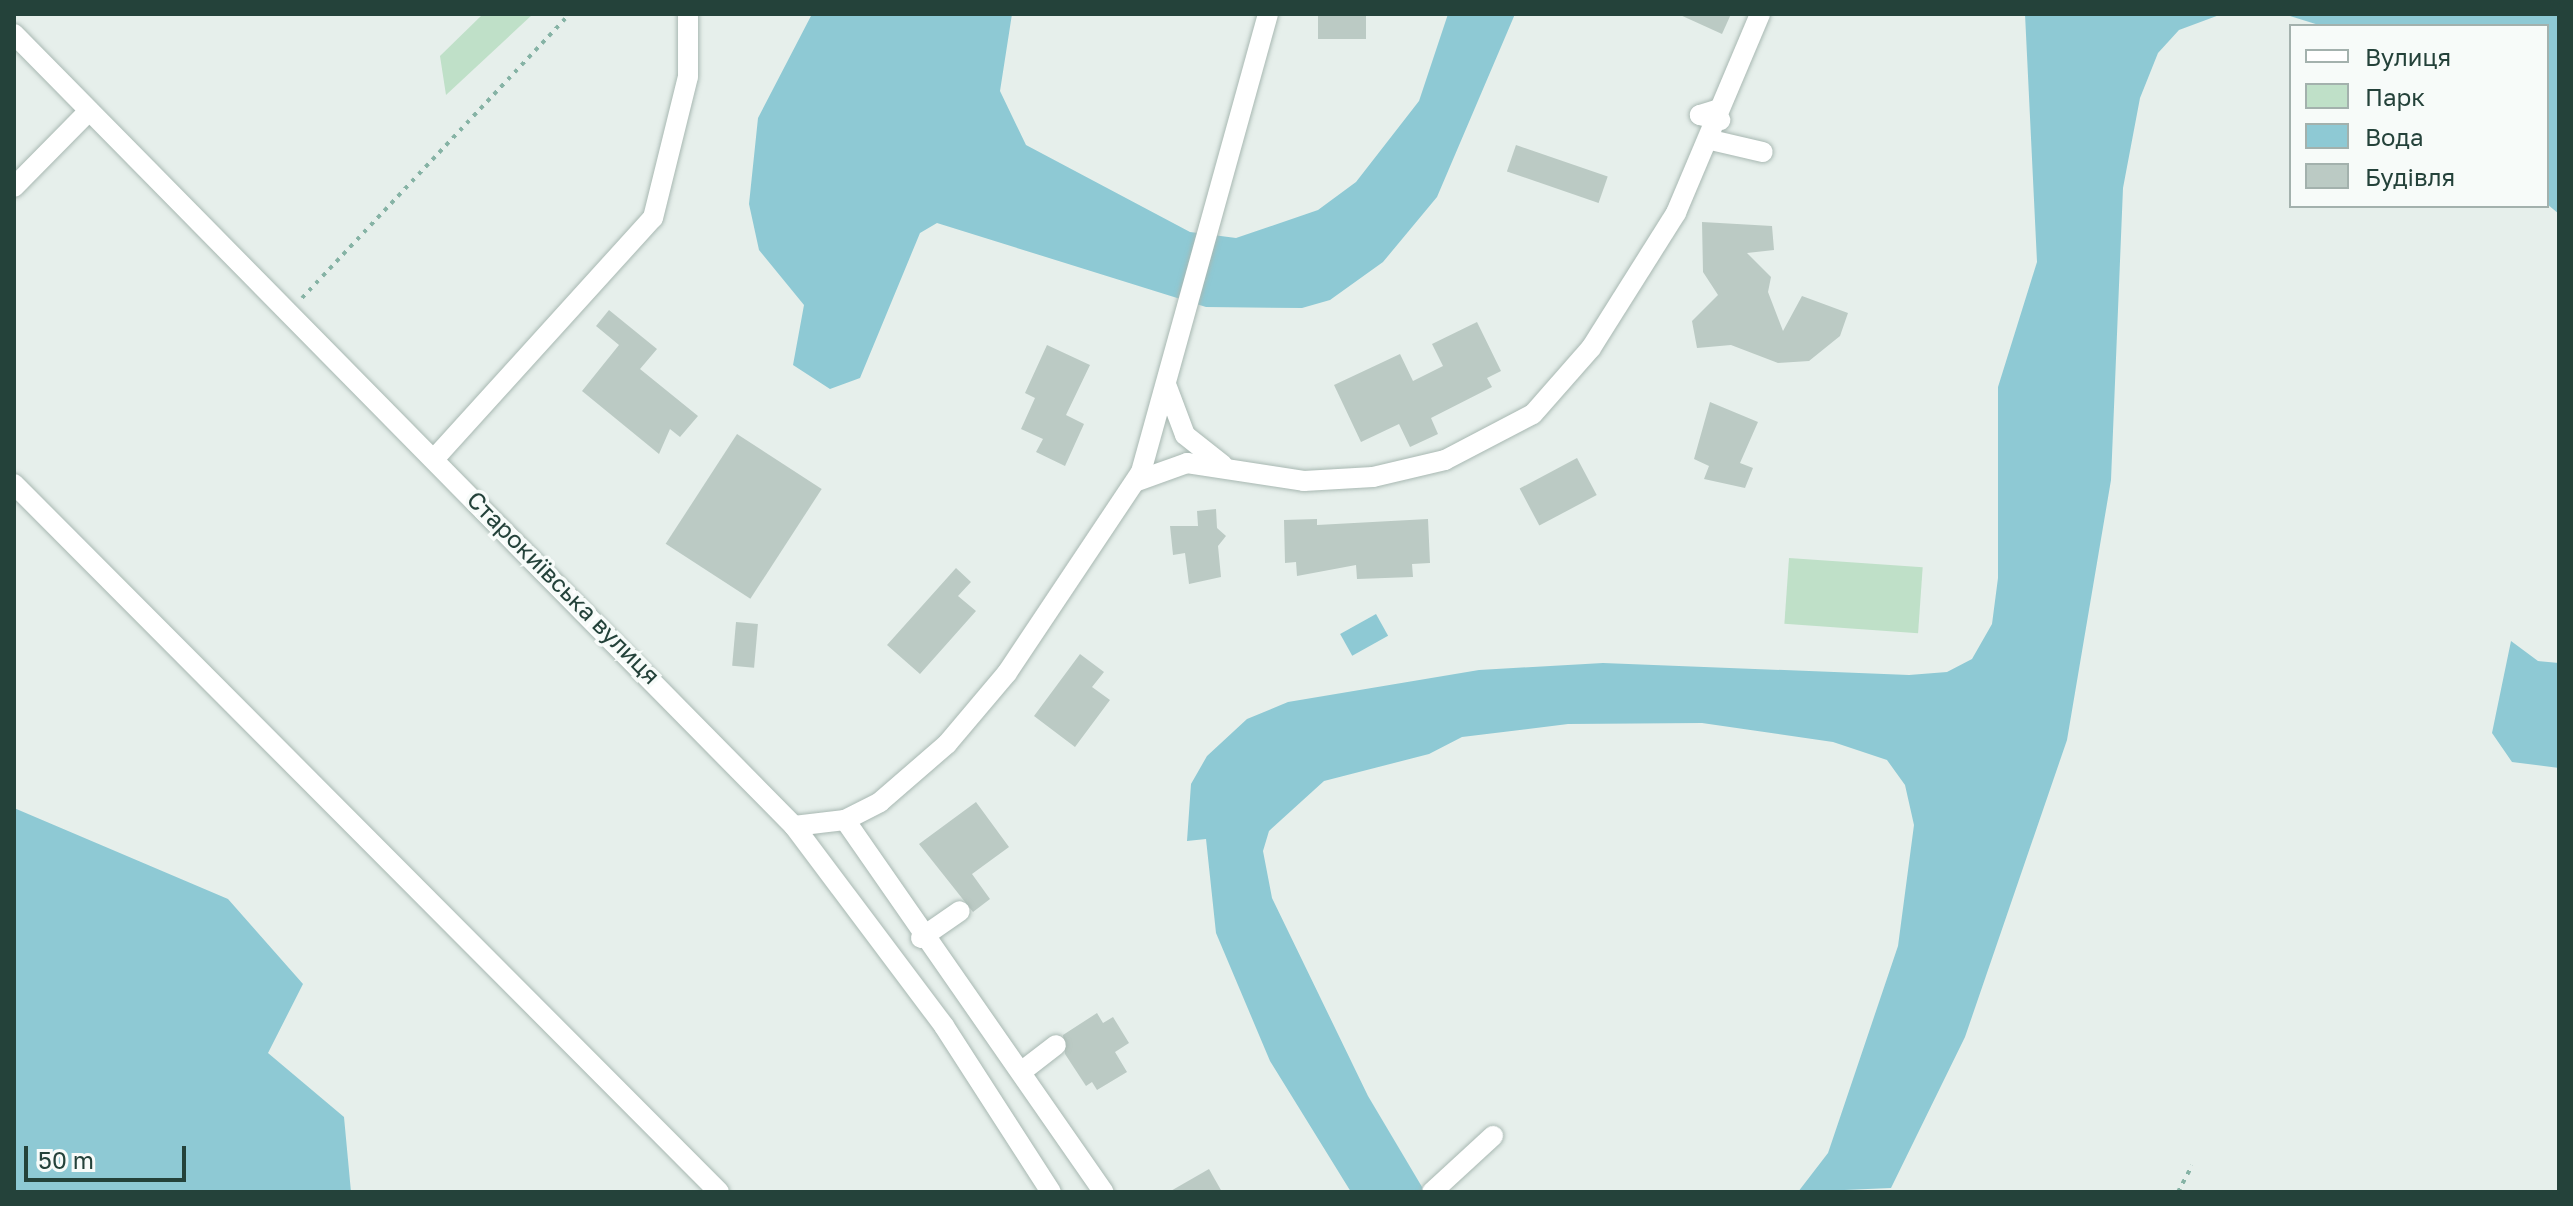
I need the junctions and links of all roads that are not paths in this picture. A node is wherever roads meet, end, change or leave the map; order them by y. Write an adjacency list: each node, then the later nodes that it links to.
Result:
1 (688, 14): 10 (street)
2 (1268, 14): 9 (street)
3 (1760, 14): 6 (street)
4 (14, 34): 5 (street, Старокиївська вулиця)
5 (89, 111): 8 (street); 10 (street, Старокиївська вулиця)
6 (1711, 140): 7 (street); 11 (street)
7 (1763, 152)
8 (14, 187)
9 (1167, 387): 11 (street); 13 (street)
10 (435, 458): 15 (street, Старокиївська вулиця)
11 (1225, 467): 13 (street)
12 (14, 484): 21 (street)
13 (1108, 514): 14 (street)
14 (845, 820): 15 (street); 17 (street)
15 (794, 826): 22 (street, Старокиївська вулиця)
16 (960, 911): 17 (street)
17 (921, 938): 19 (street)
18 (1056, 1045): 19 (street)
19 (1021, 1072): 23 (street)
20 (1493, 1136): 24 (street)
21 (719, 1192)
22 (1051, 1192)
23 (1104, 1192)
24 (1432, 1192)

